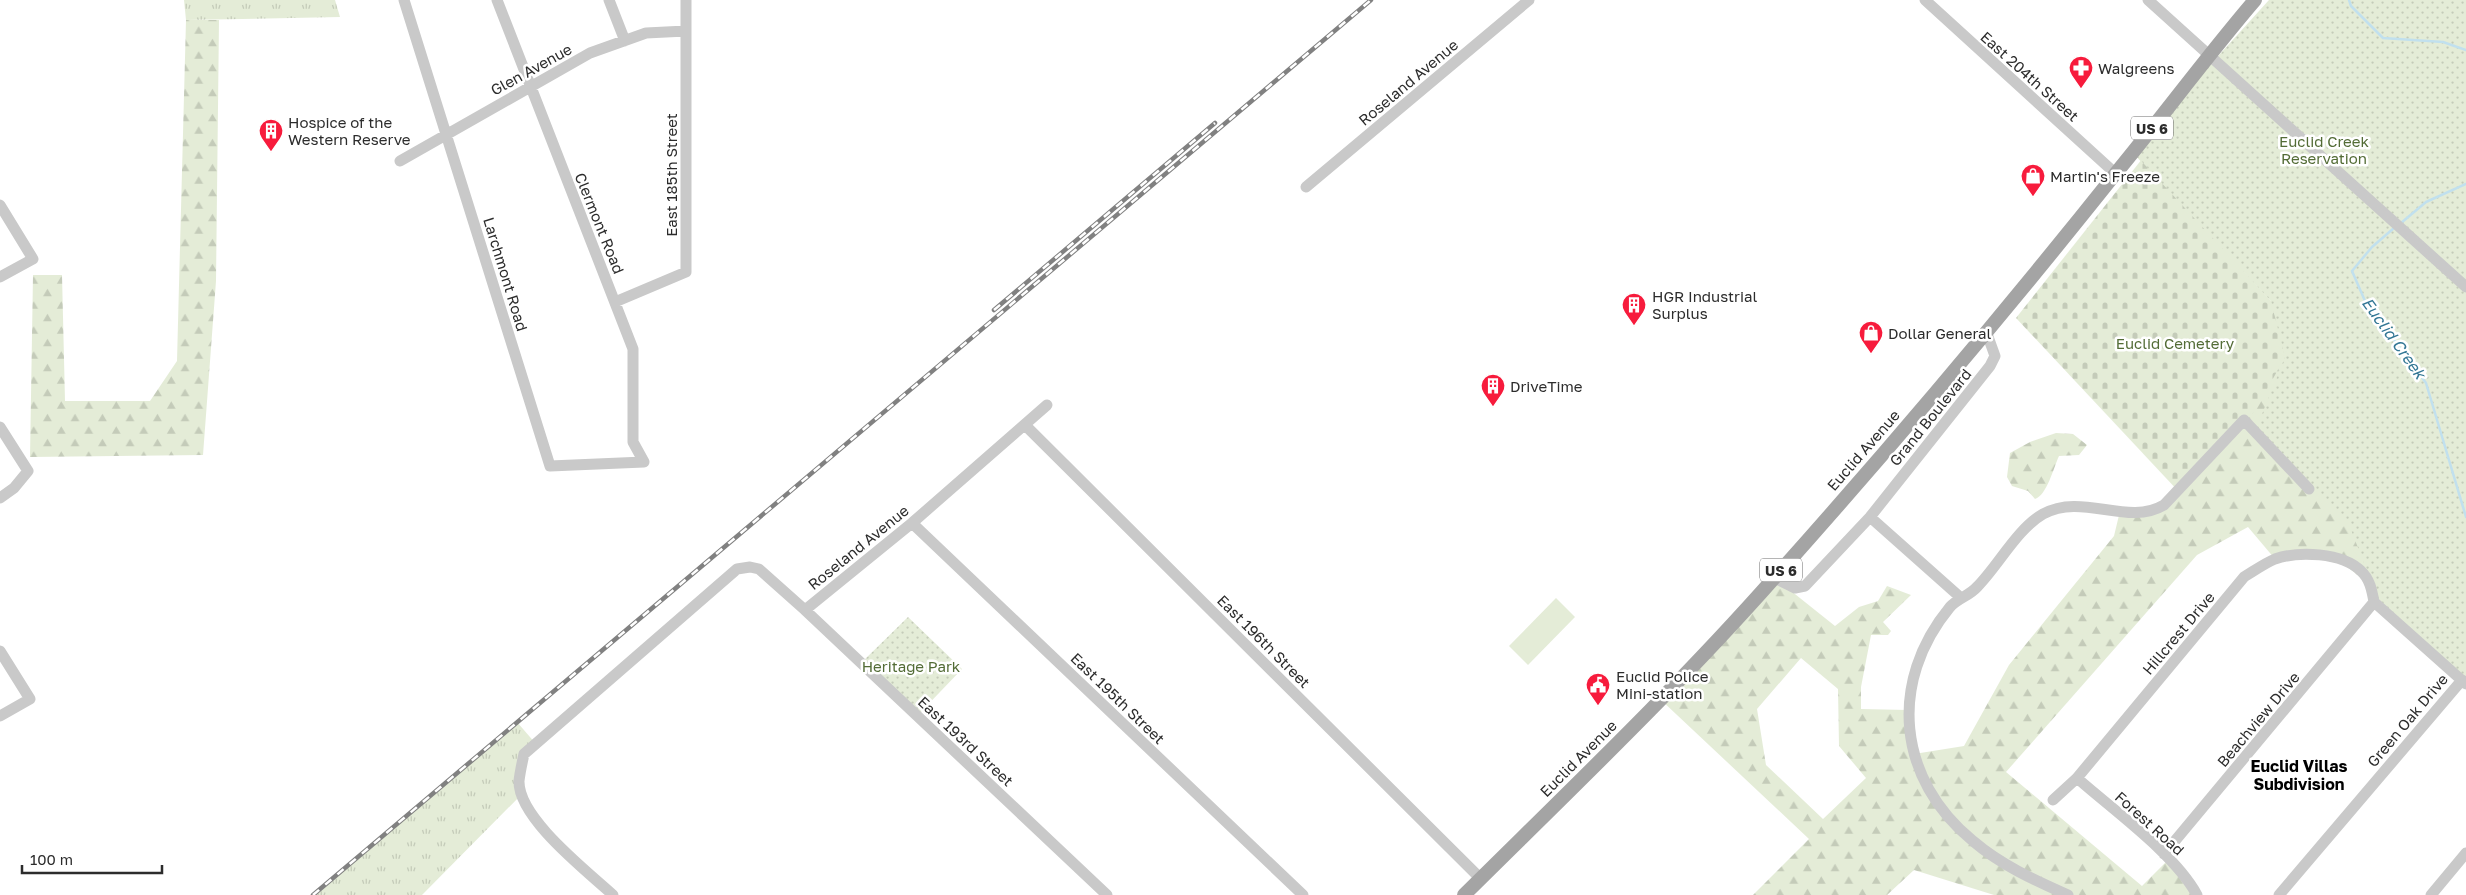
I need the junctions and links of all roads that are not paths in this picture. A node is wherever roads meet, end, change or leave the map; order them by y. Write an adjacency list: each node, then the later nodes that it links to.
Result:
1 (404, 0): 13 (street, Larchmont Road)
2 (496, 0): 12 (street, Clermont Road)
3 (609, 0): 10 (street)
4 (686, 0): 9 (street, East 185th Street)
5 (1529, 0): 16 (street, Roseland Avenue)
6 (1925, 0): 15 (street, East 204th Street)
7 (2148, 0): 11 (street)
8 (2255, 0): 11 (main road, Euclid Avenue / US 6)
9 (686, 31): 10 (street, Glen Avenue); 20 (street, East 185th Street)
10 (625, 41): 12 (street, Glen Avenue)
11 (2209, 54): 15 (main road, Euclid Avenue / US 6); 19 (street)
12 (530, 86): 13 (street, Glen Avenue); 20 (street, Clermont Road)
13 (446, 134): 14 (street, Glen Avenue); 25 (street, Larchmont Road)
14 (400, 161)
15 (2116, 174): 21 (main road, Euclid Avenue / US 6)
16 (1306, 187)
17 (0, 205): 18 (street)
18 (0, 277)
19 (2466, 288)
20 (615, 302): 25 (street, Clermont Road)
21 (1986, 331): 28 (street, Grand Boulevard); 30 (main road, Euclid Avenue / US 6)
22 (1047, 405): 23 (street, Roseland Avenue)
23 (1025, 425): 29 (street, Roseland Avenue); 41 (street, East 196th Street)
24 (0, 427): 27 (street)
25 (644, 462)
26 (2309, 489): 31 (street)
27 (0, 498)
28 (1870, 517): 30 (street, Grand Boulevard); 31 (street)
29 (912, 523): 33 (street, Roseland Avenue); 44 (street, East 195th Street)
30 (1775, 578): 41 (main road, Euclid Avenue / US 6)
31 (1960, 597): 46 (street)
32 (2374, 602): 35 (street); 37 (street, Hillcrest Drive); 40 (street, Beachview Drive)
33 (805, 610): 42 (street, Roseland Avenue); 43 (street, East 193rd Street)
34 (0, 651): 36 (street)
35 (2464, 682): 48 (street, Green Oak Drive)
36 (0, 716)
37 (2077, 778): 38 (street, Hillcrest Drive); 40 (street, Forest Road)
38 (2053, 800)
39 (2466, 853): 49 (street)
40 (2164, 854): 47 (street, Forest Road)
41 (1481, 879): 45 (main road, Euclid Avenue / US 6)
42 (613, 895)
43 (1107, 895)
44 (1303, 895)
45 (1464, 895)
46 (2068, 895)
47 (2197, 895)
48 (2279, 895)
49 (2431, 895)

